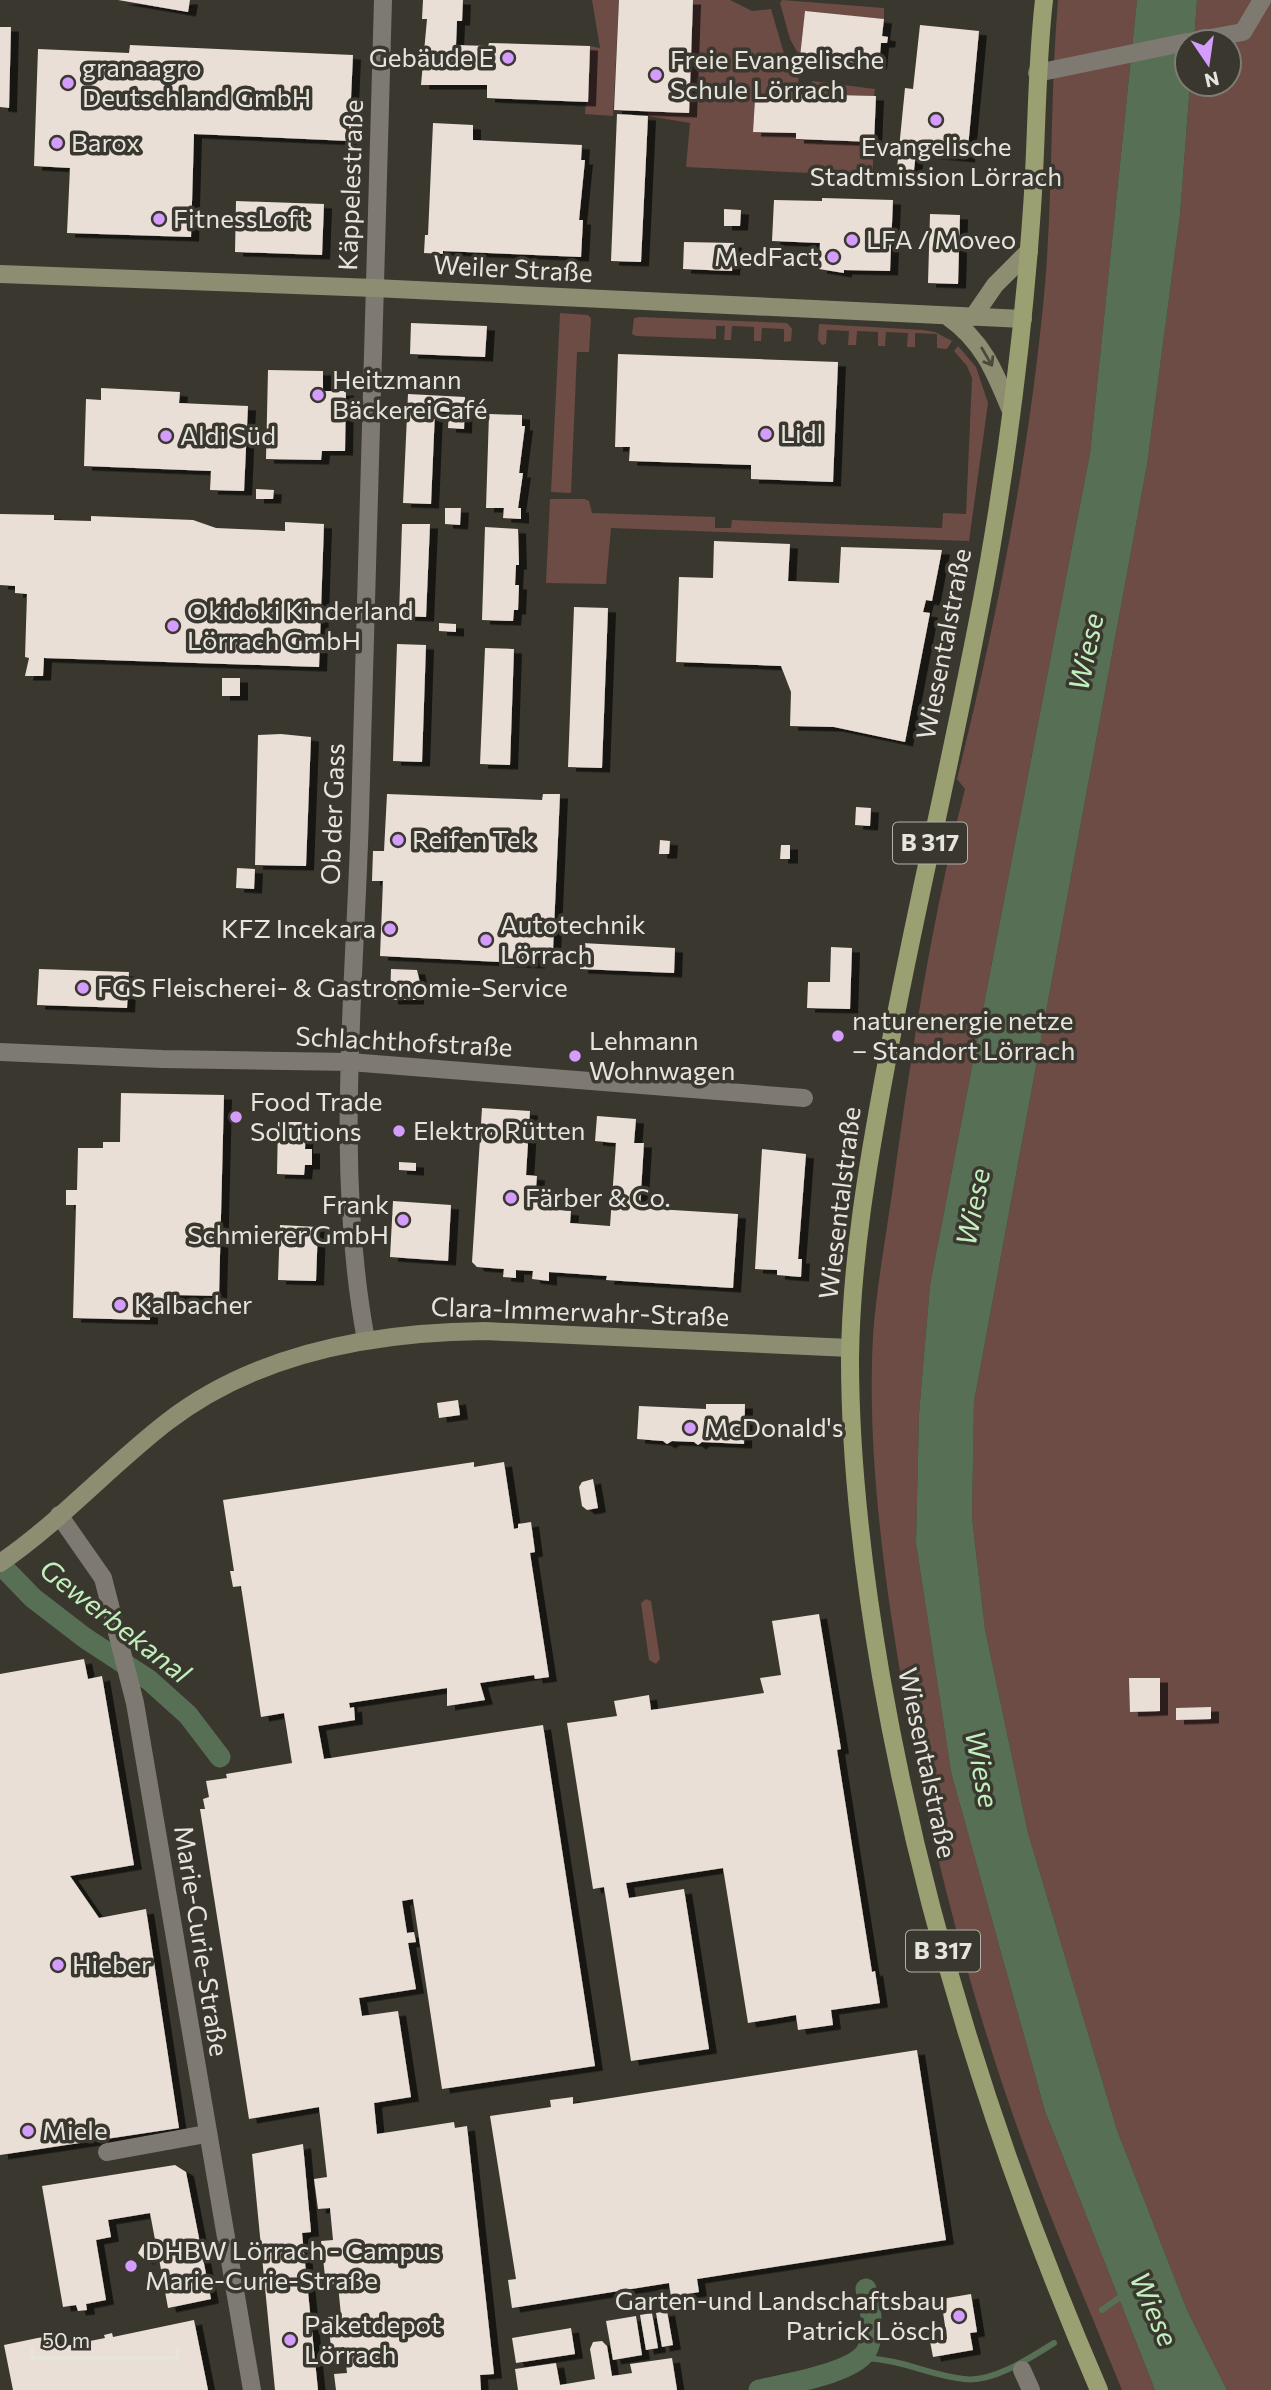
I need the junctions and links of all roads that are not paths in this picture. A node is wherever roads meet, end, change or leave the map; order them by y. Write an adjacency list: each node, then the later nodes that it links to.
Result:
1 (383, 0): 9 (street, Käppelestraße)
2 (1044, 0): 6 (main road, Wiesentalstraße / B 317)
3 (1262, 0): 4 (street)
4 (1243, 32)
5 (1173, 45): 6 (street)
6 (1037, 73): 7 (main road, Wiesentalstraße / B 317)
7 (1029, 251): 11 (street); 12 (main road, Wiesentalstraße / B 317)
8 (0, 274): 9 (street, Weiler Straße)
9 (373, 288): 10 (street, Weiler Straße); 15 (street, Ob der Gass)
10 (947, 316): 11 (street, Weiler Straße); 13 (street, one-way to 13)
11 (973, 317): 12 (street, Weiler Straße)
12 (1023, 319): 13 (main road, Wiesentalstraße / B 317)
13 (1011, 411): 18 (main road, Wiesentalstraße / B 317)
14 (0, 1052): 15 (street, Schlachthofstraße)
15 (350, 1062): 16 (street, Schlachthofstraße); 17 (street, Ob der Gass)
16 (804, 1098)
17 (366, 1340): 18 (street, Clara-Immerwahr-Straße); 19 (street, Clara-Immerwahr-Straße)
18 (850, 1348): 26 (main road, Wiesentalstraße / B 317)
19 (59, 1515): 20 (street, Clara-Immerwahr-Straße); 21 (street, Marie-Curie-Straße)
20 (0, 1563)
21 (206, 2134): 22 (street); 24 (street, Marie-Curie-Straße)
22 (107, 2152)
23 (1022, 2370): 25 (street)
24 (253, 2390)
25 (1031, 2390)
26 (1099, 2390)

